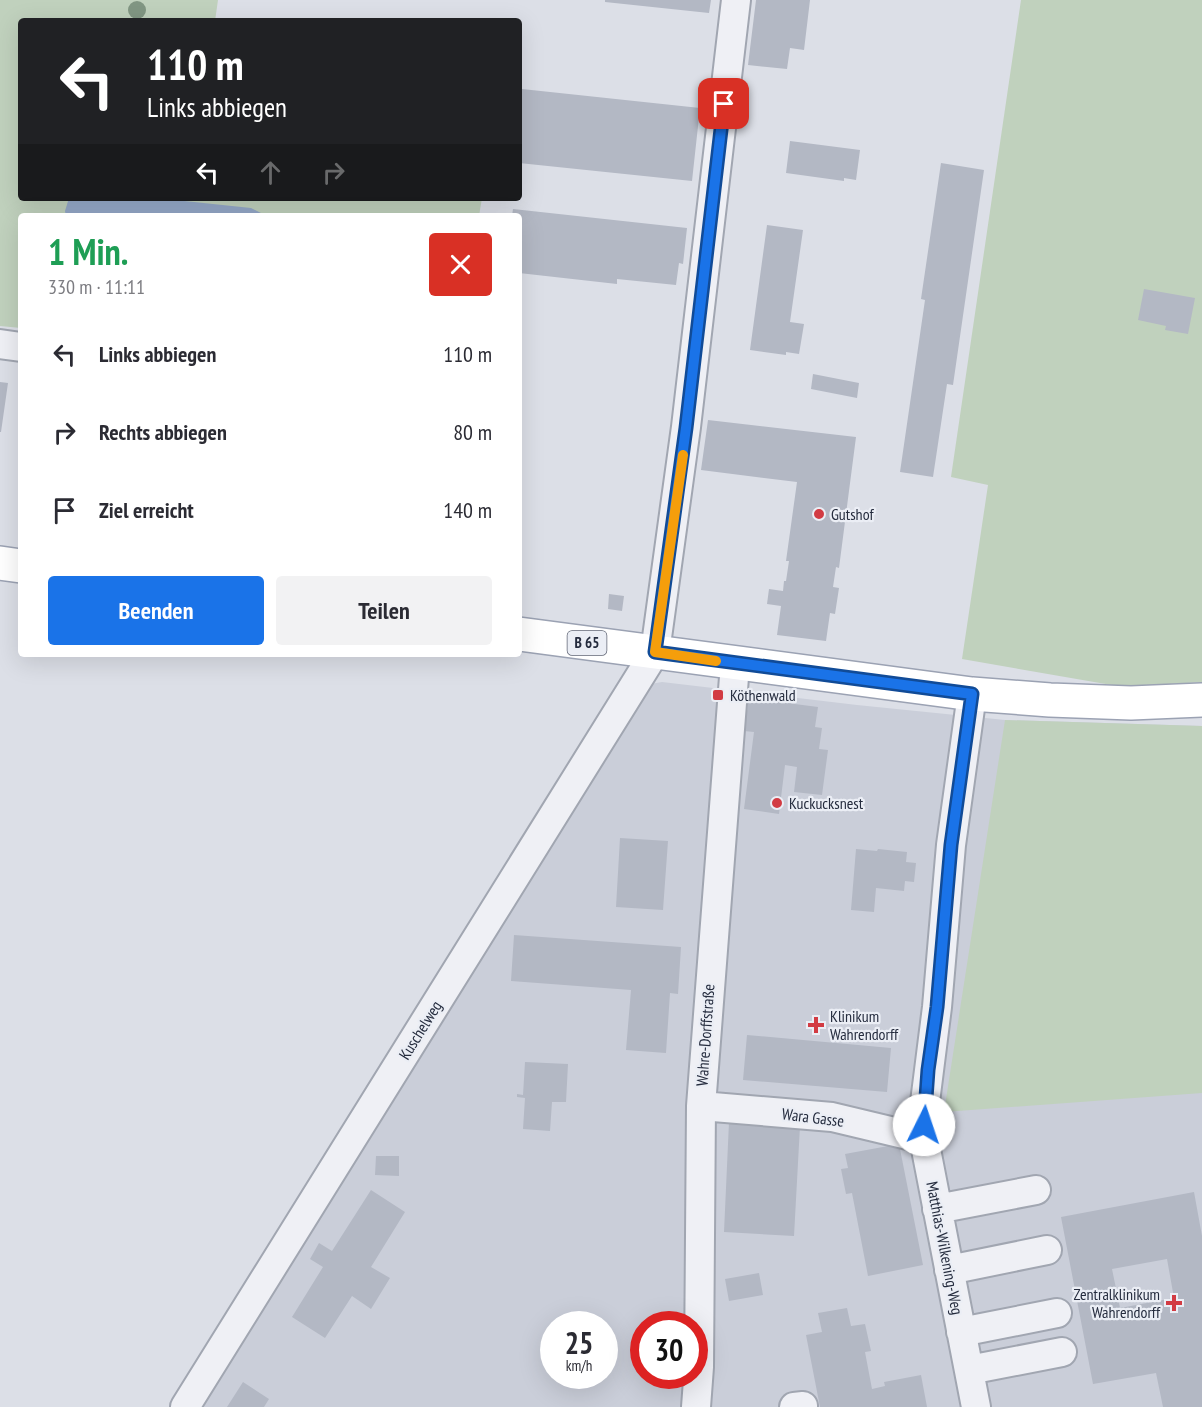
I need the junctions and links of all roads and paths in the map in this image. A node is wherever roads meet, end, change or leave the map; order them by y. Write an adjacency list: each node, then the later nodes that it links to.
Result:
1 (736, 0): 7 (street)
2 (0, 344): 3 (street)
3 (18, 347)
4 (0, 563): 5 (main road)
5 (18, 566)
6 (522, 634): 7 (main road, B 65)
7 (655, 652): 8 (main road, B 65); 21 (street, Kuschelweg)
8 (735, 664): 9 (main road, B 65); 11 (street, Wahre-Dorffstraße)
9 (972, 694): 10 (main road, B 65); 12 (street, Matthias-Wilkening-Weg)
10 (1202, 700)
11 (701, 1106): 12 (street, Wara Gasse); 22 (street, Wahre-Dorffstraße)
12 (924, 1139): 14 (street, Matthias-Wilkening-Weg)
13 (1036, 1190): 14 (street)
14 (937, 1209): 16 (street, Matthias-Wilkening-Weg)
15 (1047, 1250): 16 (street)
16 (949, 1270): 18 (street, Matthias-Wilkening-Weg)
17 (1057, 1314): 18 (street)
18 (961, 1332): 20 (street, Matthias-Wilkening-Weg)
19 (1062, 1352): 20 (street)
20 (969, 1370): 23 (street, Matthias-Wilkening-Weg)
21 (185, 1407)
22 (696, 1407)
23 (976, 1407)

